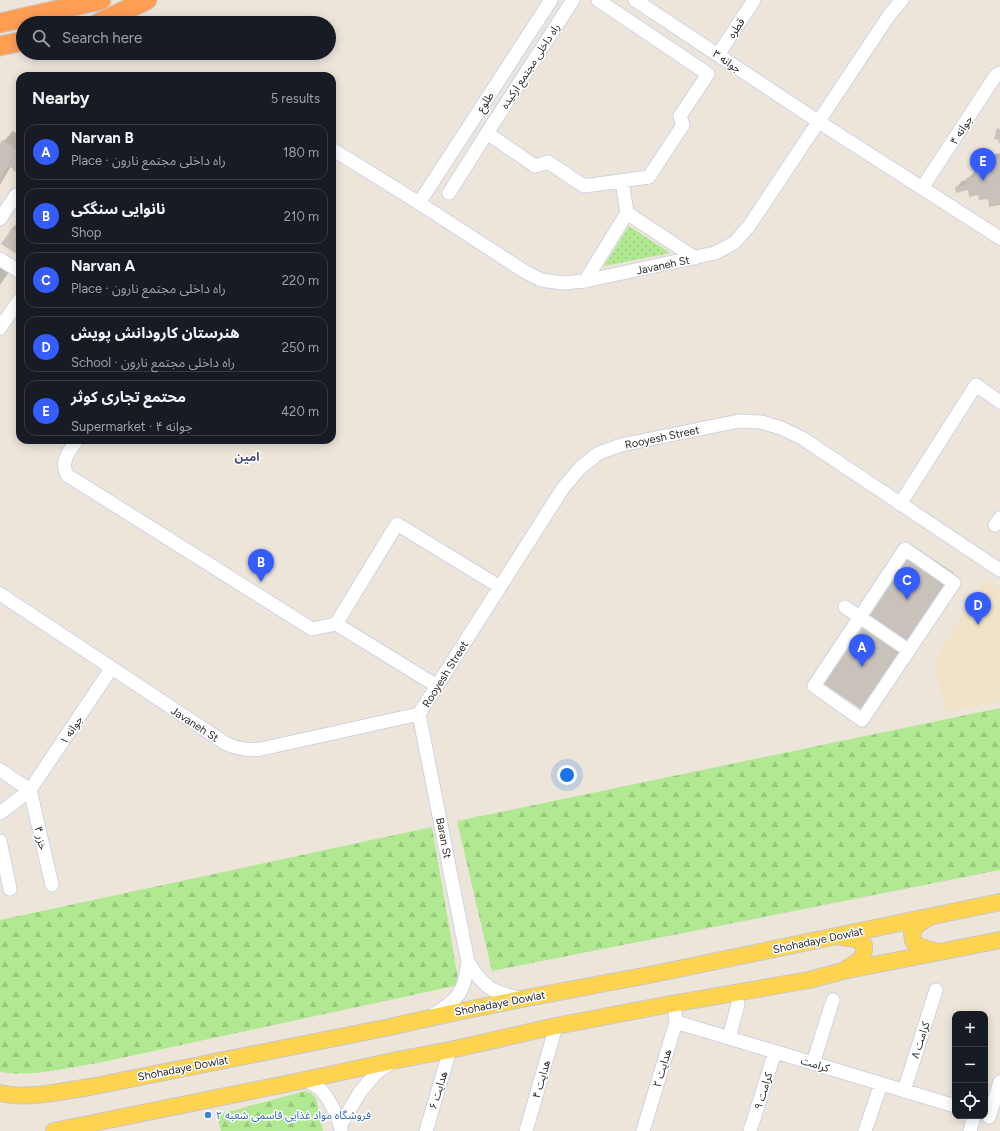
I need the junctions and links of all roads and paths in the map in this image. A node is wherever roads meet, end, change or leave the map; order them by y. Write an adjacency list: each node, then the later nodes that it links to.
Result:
1 (101, 0): 9 (highway)
2 (147, 0): 10 (highway)
3 (550, 0): 24 (street, طلوع)
4 (573, 0): 18 (street, راه داخلی مجتمع ارکیده)
5 (598, 0): 20 (street)
6 (635, 0): 15 (street, جوانه ۳)
7 (754, 0): 15 (street, قطره)
8 (902, 0): 17 (street, Javaneh St)
9 (28, 16)
10 (113, 16)
11 (16, 19): 12 (highway)
12 (0, 22)
13 (16, 43): 14 (highway)
14 (0, 46)
15 (718, 55): 17 (street, جوانه ۳)
16 (1000, 73): 21 (street, جوانه ۴)
17 (819, 122): 21 (street); 28 (street, Javaneh St)
18 (487, 133): 20 (street); 22 (street, راه داخلی مجتمع ارکیده)
19 (336, 151): 24 (street, Javaneh St)
20 (622, 181): 25 (street)
21 (922, 188): 27 (street)
22 (449, 193)
23 (16, 195): 26 (street)
24 (419, 203): 31 (street, Javaneh St)
25 (627, 213): 28 (street); 31 (street)
26 (0, 220)
27 (1000, 238)
28 (695, 258): 31 (street, Javaneh St)
29 (0, 259): 30 (street)
30 (16, 269)
31 (585, 281)
32 (16, 304): 33 (street)
33 (0, 328)
34 (1000, 402): 36 (street)
35 (74, 444): 42 (street)
36 (900, 504): 37 (street, Rooyesh Street); 38 (street, Rooyesh Street)
37 (1000, 570)
38 (500, 587): 42 (street); 45 (street, Rooyesh Street)
39 (0, 594): 44 (street, Javaneh St)
40 (845, 607): 41 (street)
41 (860, 617): 43 (street); 43 (street); 43 (street)
42 (336, 624): 45 (street)
43 (908, 650)
44 (111, 669): 46 (street, Javaneh St); 48 (street, جوانه ۱)
45 (437, 686): 46 (street, Rooyesh Street)
46 (420, 714): 58 (street, Baran St)
47 (0, 770): 48 (street)
48 (30, 790): 49 (street, جوانه ۱); 51 (street, خزر ۴)
49 (0, 813)
50 (0, 841): 52 (street)
51 (52, 885)
52 (10, 889)
53 (1000, 902): 54 (main road, Shohadaye Dowlat)
54 (932, 916): 55 (main road, Shohadaye Dowlat); 57 (main road)
55 (836, 937): 59 (main road); 61 (main road, Shohadaye Dowlat)
56 (1000, 940): 57 (main road)
57 (938, 952): 59 (main road)
58 (468, 962): 61 (street); 65 (street)
59 (843, 971): 63 (main road)
60 (936, 990): 76 (street, کرامت ۸)
61 (524, 998): 65 (main road, Shohadaye Dowlat)
62 (833, 1000): 72 (street)
63 (674, 1004): 66 (street, هدایت ۲); 67 (main road)
64 (738, 1004): 68 (street)
65 (429, 1018): 77 (main road, Shohadaye Dowlat)
66 (676, 1022): 68 (street, کرامت); 85 (street, هدایت ۲)
67 (556, 1026): 69 (main road); 84 (street, هدایت ۴)
68 (729, 1038): 70 (street, کرامت)
69 (450, 1050): 71 (main road); 83 (street, هدایت ۶)
70 (775, 1052): 72 (street, کرامت); 86 (street, کرامت ۹)
71 (397, 1060): 73 (main road); 81 (street)
72 (813, 1063): 75 (street, کرامت)
73 (305, 1080): 81 (street); 82 (main road)
74 (1000, 1082): 79 (street)
75 (881, 1084): 76 (street, کرامت); 87 (street)
76 (904, 1091): 78 (street, کرامت)
77 (3, 1094)
78 (952, 1105)
79 (991, 1118)
80 (973, 1119): 88 (street)
81 (340, 1128)
82 (54, 1131)
83 (427, 1131)
84 (526, 1131)
85 (643, 1131)
86 (750, 1131)
87 (865, 1131)
88 (970, 1131)

